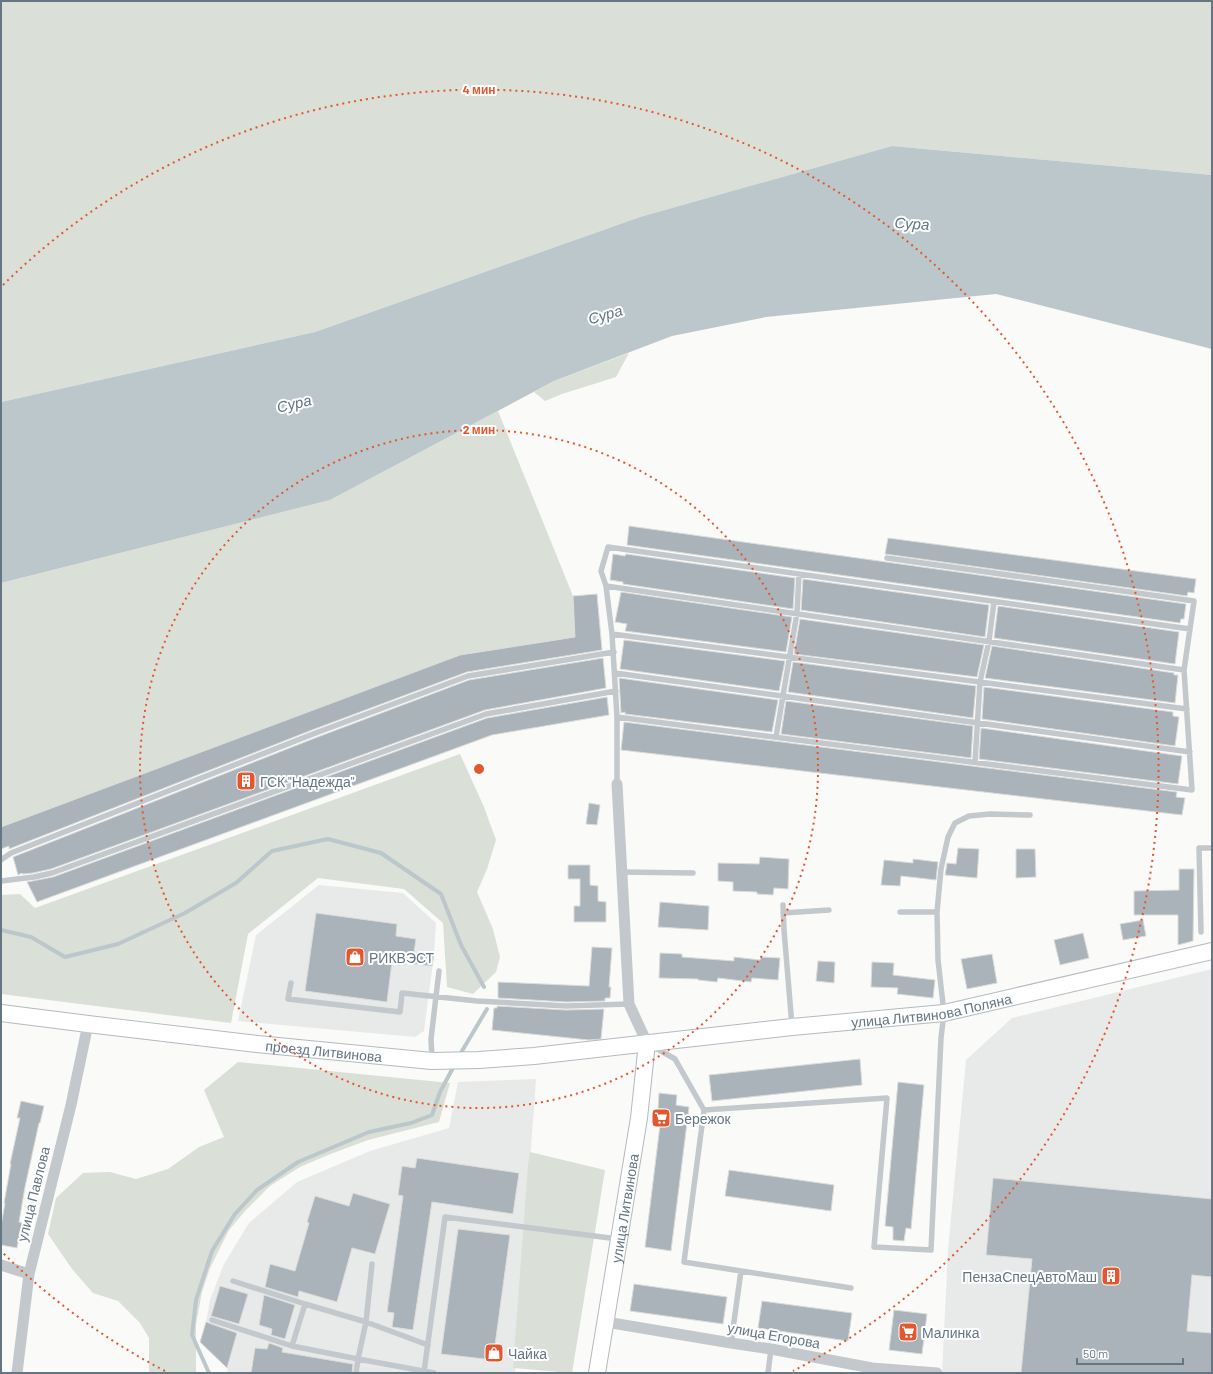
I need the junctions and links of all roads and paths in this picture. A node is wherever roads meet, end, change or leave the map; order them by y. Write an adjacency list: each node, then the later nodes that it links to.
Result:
1 (887, 558): 6 (lane)
2 (799, 574): 3 (lane); 4 (lane); 5 (lane)
3 (606, 586): 5 (lane); 7 (lane)
4 (994, 602): 6 (lane); 8 (lane)
5 (797, 614): 8 (lane); 10 (lane)
6 (1190, 630): 11 (lane)
7 (612, 634): 9 (lane); 10 (lane)
8 (989, 641): 11 (lane); 13 (lane)
9 (614, 652): 12 (lane); 25 (lane)
10 (790, 657): 13 (lane); 15 (lane)
11 (1184, 670): 16 (lane)
12 (615, 673): 14 (lane); 15 (lane)
13 (980, 682): 16 (lane); 18 (lane)
14 (616, 692): 17 (lane); 28 (lane)
15 (783, 696): 18 (lane); 19 (lane)
16 (1187, 709): 20 (lane)
17 (617, 717): 19 (lane); 22 (lane)
18 (978, 723): 20 (lane); 21 (lane)
19 (776, 737): 21 (lane)
20 (1190, 752): 21 (lane)
21 (975, 762)
22 (617, 784): 26 (street)
23 (1030, 816): 32 (lane)
24 (1212, 848): 34 (lane)
25 (1, 860)
26 (621, 872): 27 (lane); 39 (street)
27 (693, 873)
28 (1, 881)
29 (783, 905): 33 (lane)
30 (829, 910): 33 (lane)
31 (900, 912): 32 (lane)
32 (937, 912): 41 (lane)
33 (783, 913): 43 (lane)
34 (1201, 932)
35 (1212, 951): 41 (main road, улица Литвинова Поляна)
36 (439, 971): 38 (lane)
37 (290, 983): 38 (lane)
38 (437, 997): 39 (lane); 45 (lane)
39 (629, 1004): 44 (street)
40 (1, 1013): 42 (main road, проезд Литвинова)
41 (944, 1013): 43 (main road, улица Литвинова Поляна); 46 (lane)
42 (88, 1024): 45 (main road, проезд Литвинова); 51 (street, улица Павлова)
43 (792, 1027): 44 (main road, улица Литвинова Поляна)
44 (647, 1043): 45 (main road, проезд Литвинова); 46 (lane); 47 (main road, улица Литвинова)
45 (432, 1060)
46 (704, 1110): 50 (lane)
47 (620, 1239): 57 (main road, улица Литвинова); 59 (lane)
48 (372, 1264): 56 (lane)
49 (1, 1265): 51 (street)
50 (741, 1271): 53 (lane); 58 (lane)
51 (29, 1274): 64 (street, улица Павлова)
52 (233, 1281): 54 (lane)
53 (851, 1288)
54 (305, 1304): 56 (lane); 60 (lane)
55 (212, 1320): 60 (lane)
56 (366, 1322): 59 (lane); 62 (lane)
57 (606, 1322): 58 (street, улица Егорова); 67 (main road, улица Литвинова)
58 (732, 1343): 61 (street, улица Егорова)
59 (428, 1345): 63 (lane)
60 (292, 1346): 62 (lane)
61 (771, 1349): 68 (lane); 69 (street, улица Егорова)
62 (358, 1359): 63 (lane); 65 (lane)
63 (424, 1372): 66 (lane)
64 (17, 1373)
65 (356, 1373)
66 (434, 1373)
67 (597, 1373)
68 (768, 1373)
69 (937, 1373): 70 (lane)
70 (941, 1373)

